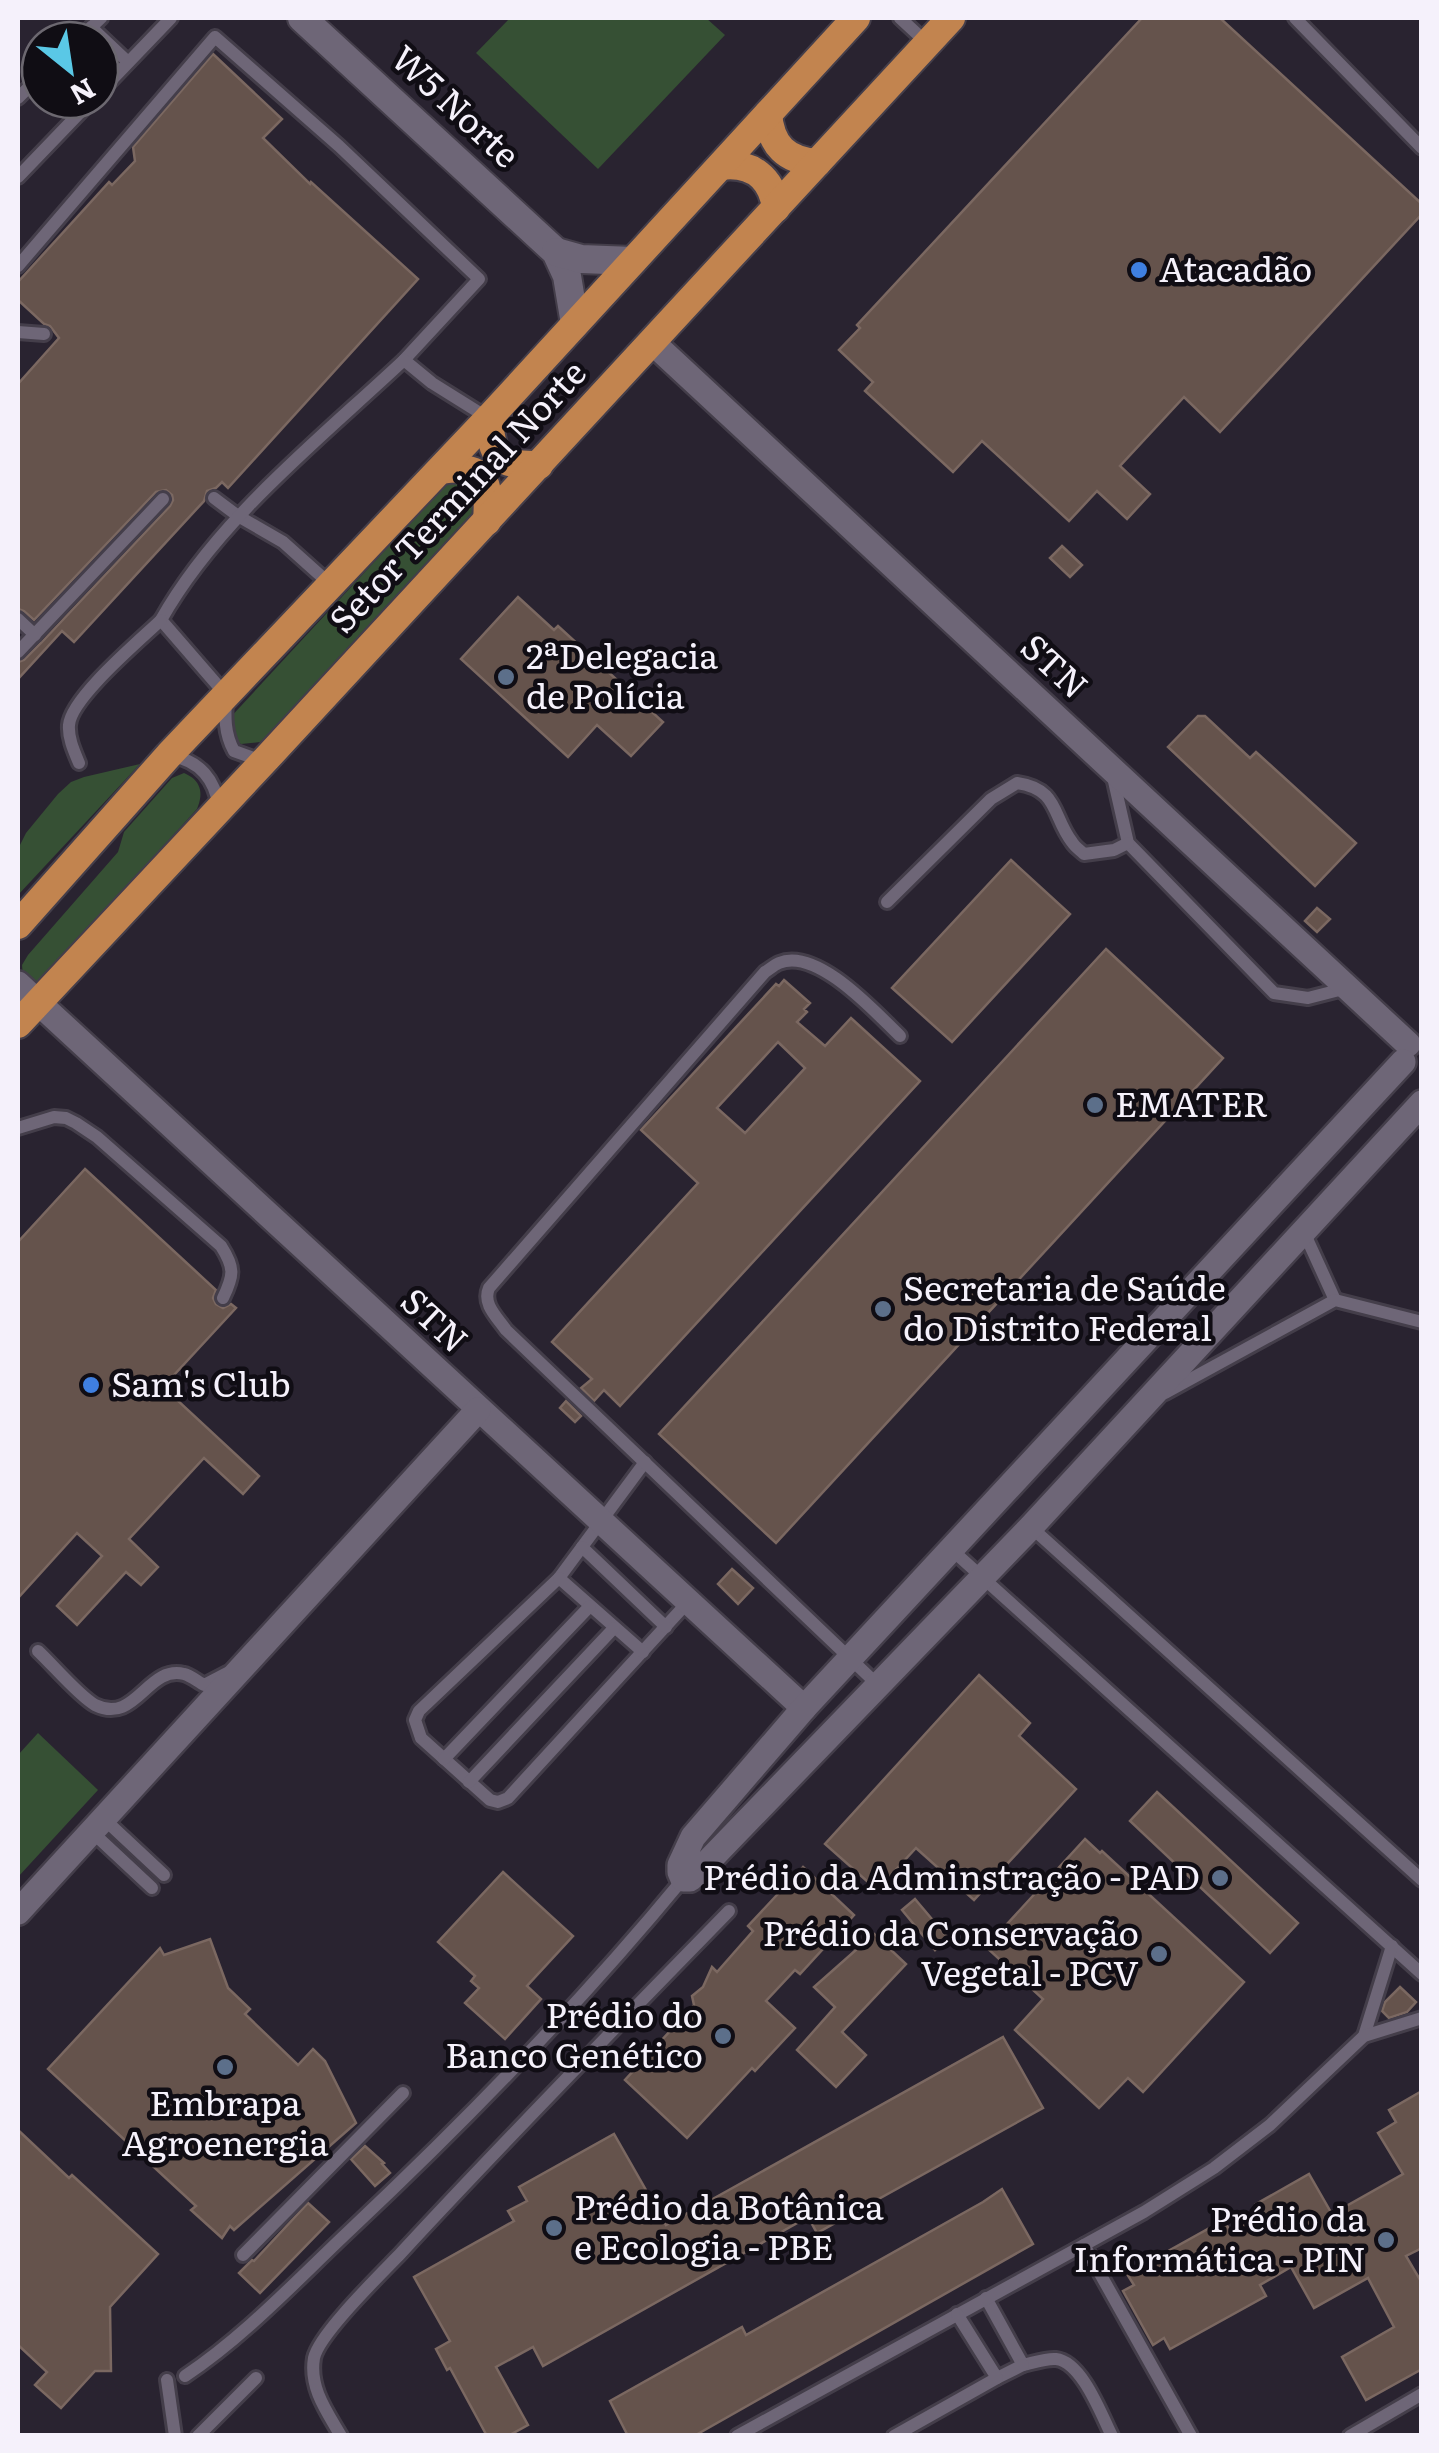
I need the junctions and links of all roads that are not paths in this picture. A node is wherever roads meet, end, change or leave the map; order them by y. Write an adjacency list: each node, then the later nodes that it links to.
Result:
1 (171, 18): 9 (lane)
2 (302, 18): 18 (main road, W5 Norte)
3 (856, 18): 11 (main road, Setor Terminal Norte)
4 (900, 18): 7 (lane)
5 (952, 18): 7 (main road, Setor Terminal Norte)
6 (1295, 18): 13 (lane)
7 (927, 43): 14 (main road, Setor Terminal Norte)
8 (120, 52): 9 (lane)
9 (128, 62): 10 (lane)
10 (120, 71)
11 (768, 114): 14 (main road); 15 (main road, Setor Terminal Norte)
12 (73, 120): 16 (lane)
13 (1422, 148)
14 (817, 163): 17 (main road, Setor Terminal Norte)
15 (722, 166): 17 (main road); 19 (main road, Setor Terminal Norte)
16 (18, 177)
17 (776, 208): 24 (main road, Setor Terminal Norte)
18 (556, 252): 19 (main road); 21 (main road, W5 Norte)
19 (633, 261): 21 (main road, Setor Terminal Norte)
20 (18, 266): 25 (lane)
21 (576, 324): 26 (main road, Setor Terminal Norte)
22 (18, 332): 23 (lane)
23 (44, 334)
24 (652, 342): 27 (main road, Setor Terminal Norte); 42 (street, STN)
25 (404, 360): 26 (lane); 31 (lane)
26 (489, 418): 27 (main road); 28 (main road, Setor Terminal Norte)
27 (539, 465): 32 (main road, Setor Terminal Norte)
28 (441, 470): 32 (main road); 33 (main road, Setor Terminal Norte)
29 (214, 498): 31 (lane)
30 (163, 499): 36 (lane)
31 (238, 516): 33 (lane); 35 (lane)
32 (488, 521): 40 (main road, Setor Terminal Norte)
33 (331, 585): 38 (main road, Setor Terminal Norte)
34 (18, 619): 36 (lane)
35 (160, 620): 38 (lane); 41 (lane)
36 (35, 635): 37 (lane)
37 (18, 652)
38 (226, 695): 39 (main road, Setor Terminal Norte); 40 (lane)
39 (169, 756): 43 (lane); 46 (main road, Setor Terminal Norte)
40 (268, 758): 43 (main road, Setor Terminal Norte)
41 (79, 763)
42 (1112, 770): 44 (lane); 47 (street, STN)
43 (220, 809): 48 (main road, Setor Terminal Norte)
44 (1128, 844): 45 (lane); 47 (lane)
45 (887, 902)
46 (18, 925)
47 (1347, 988): 51 (street, STN)
48 (27, 993): 49 (main road, Setor Terminal Norte); 60 (street, STN)
49 (18, 1024)
50 (900, 1036): 61 (lane)
51 (1411, 1046): 52 (street, STN); 65 (street)
52 (1422, 1086)
53 (1422, 1103): 55 (street)
54 (18, 1128): 56 (lane)
55 (1303, 1230): 57 (lane); 59 (street)
56 (224, 1298)
57 (1336, 1300): 58 (lane); 59 (lane)
58 (1422, 1322)
59 (1146, 1403): 63 (street)
60 (478, 1410): 62 (street, STN); 75 (street)
61 (644, 1462): 62 (lane); 74 (lane)
62 (600, 1522): 64 (lane); 68 (street, STN)
63 (1031, 1527): 67 (street); 85 (lane)
64 (582, 1548): 66 (lane); 71 (lane)
65 (952, 1550): 67 (lane); 74 (street)
66 (558, 1578): 69 (lane); 80 (lane)
67 (982, 1578): 77 (street); 89 (lane)
68 (688, 1602): 71 (lane); 78 (street, STN)
69 (590, 1606): 70 (lane); 80 (lane)
70 (614, 1628): 73 (lane); 81 (lane)
71 (666, 1628): 73 (lane)
72 (38, 1652): 76 (lane)
73 (643, 1652): 81 (lane)
74 (851, 1658): 77 (lane); 78 (street)
75 (243, 1666): 76 (lane); 79 (street)
76 (204, 1685): 79 (lane)
77 (879, 1686): 84 (street)
78 (804, 1708): 84 (street)
79 (186, 1728): 82 (street)
80 (444, 1759): 81 (lane)
81 (469, 1782)
82 (98, 1824): 83 (lane); 86 (lane); 88 (street)
83 (164, 1875)
84 (683, 1879): 99 (lane)
85 (1422, 1880)
86 (152, 1888)
87 (729, 1911): 106 (lane)
88 (18, 1912)
89 (1392, 1946): 90 (lane); 92 (lane)
90 (1422, 1974)
91 (1422, 2018): 92 (lane)
92 (1364, 2036): 94 (lane)
93 (403, 2093): 95 (lane)
94 (1084, 2245): 96 (lane); 110 (lane)
95 (244, 2256)
96 (986, 2298): 97 (lane); 98 (lane)
97 (957, 2314): 101 (lane); 107 (lane)
98 (1024, 2365): 101 (lane); 109 (lane)
99 (184, 2376)
100 (256, 2378): 105 (lane)
101 (996, 2378): 108 (lane)
102 (167, 2380): 104 (lane)
103 (1422, 2394): 111 (lane)
104 (175, 2436)
105 (198, 2436)
106 (341, 2436)
107 (738, 2436)
108 (894, 2436)
109 (1112, 2436)
110 (1192, 2436)
111 (1350, 2436)

